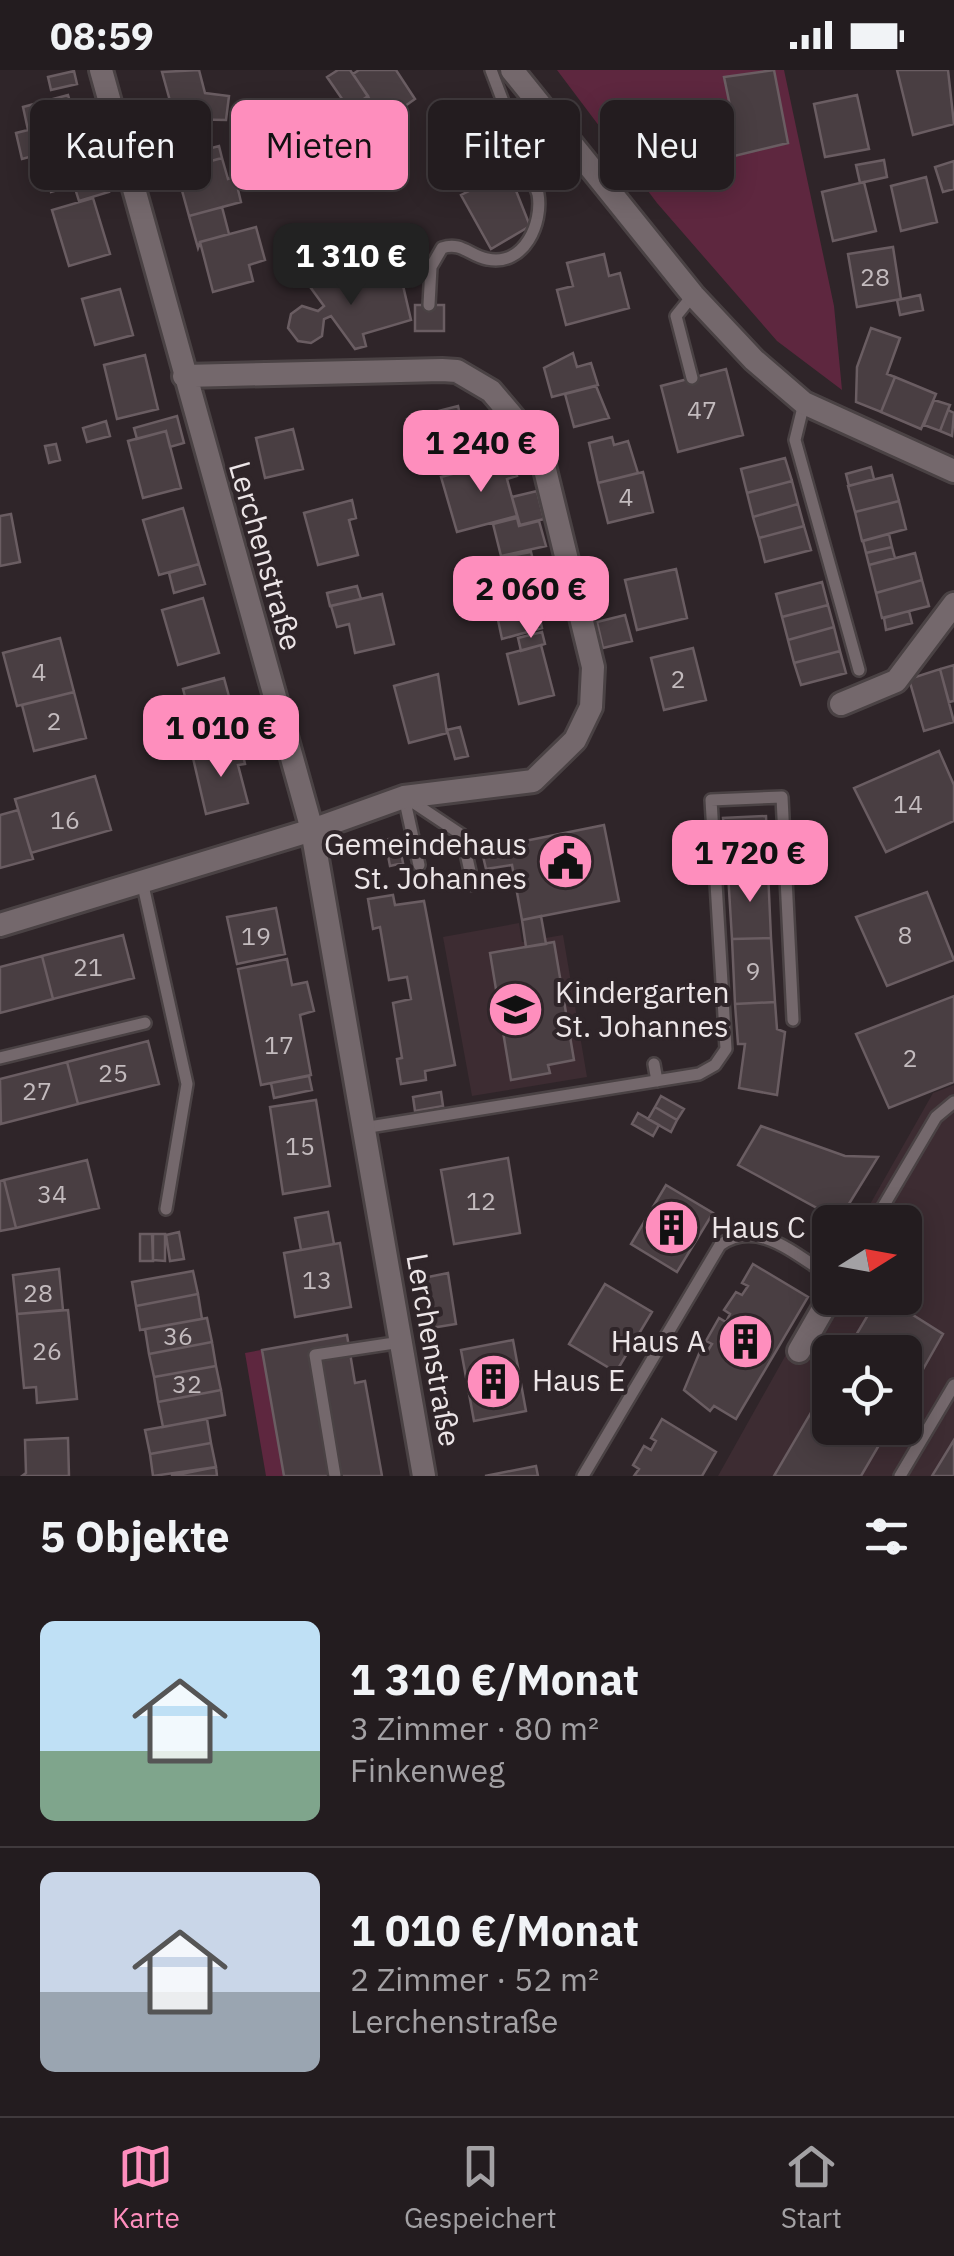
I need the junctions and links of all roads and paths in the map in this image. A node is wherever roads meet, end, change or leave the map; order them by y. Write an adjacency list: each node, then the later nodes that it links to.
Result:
1 (100, 70): 6 (street, Lerchenstraße)
2 (492, 70): 5 (lane)
3 (512, 70): 4 (street)
4 (693, 295): 7 (lane); 8 (street)
5 (429, 305)
6 (184, 376): 13 (street); 14 (street, Lerchenstraße)
7 (692, 378)
8 (804, 403): 9 (street); 11 (lane)
9 (954, 471)
10 (954, 604): 12 (street)
11 (859, 670)
12 (841, 704)
13 (404, 796): 14 (street); 15 (lane); 17 (lane)
14 (312, 830): 16 (street); 25 (street, Lerchenstraße)
15 (419, 865)
16 (142, 881): 18 (street); 27 (lane)
17 (473, 885)
18 (0, 924)
19 (793, 1020): 23 (lane)
20 (145, 1023): 21 (lane)
21 (0, 1058)
22 (654, 1064): 23 (lane)
23 (658, 1081): 25 (lane)
24 (954, 1102): 26 (lane)
25 (363, 1128): 30 (street, Lerchenstraße)
26 (884, 1205)
27 (166, 1209)
28 (812, 1265): 35 (lane)
29 (820, 1315): 31 (street)
30 (401, 1342): 33 (lane); 34 (street, Lerchenstraße)
31 (799, 1351)
32 (954, 1385): 36 (lane)
33 (336, 1476)
34 (424, 1476)
35 (584, 1476)
36 (900, 1476)

